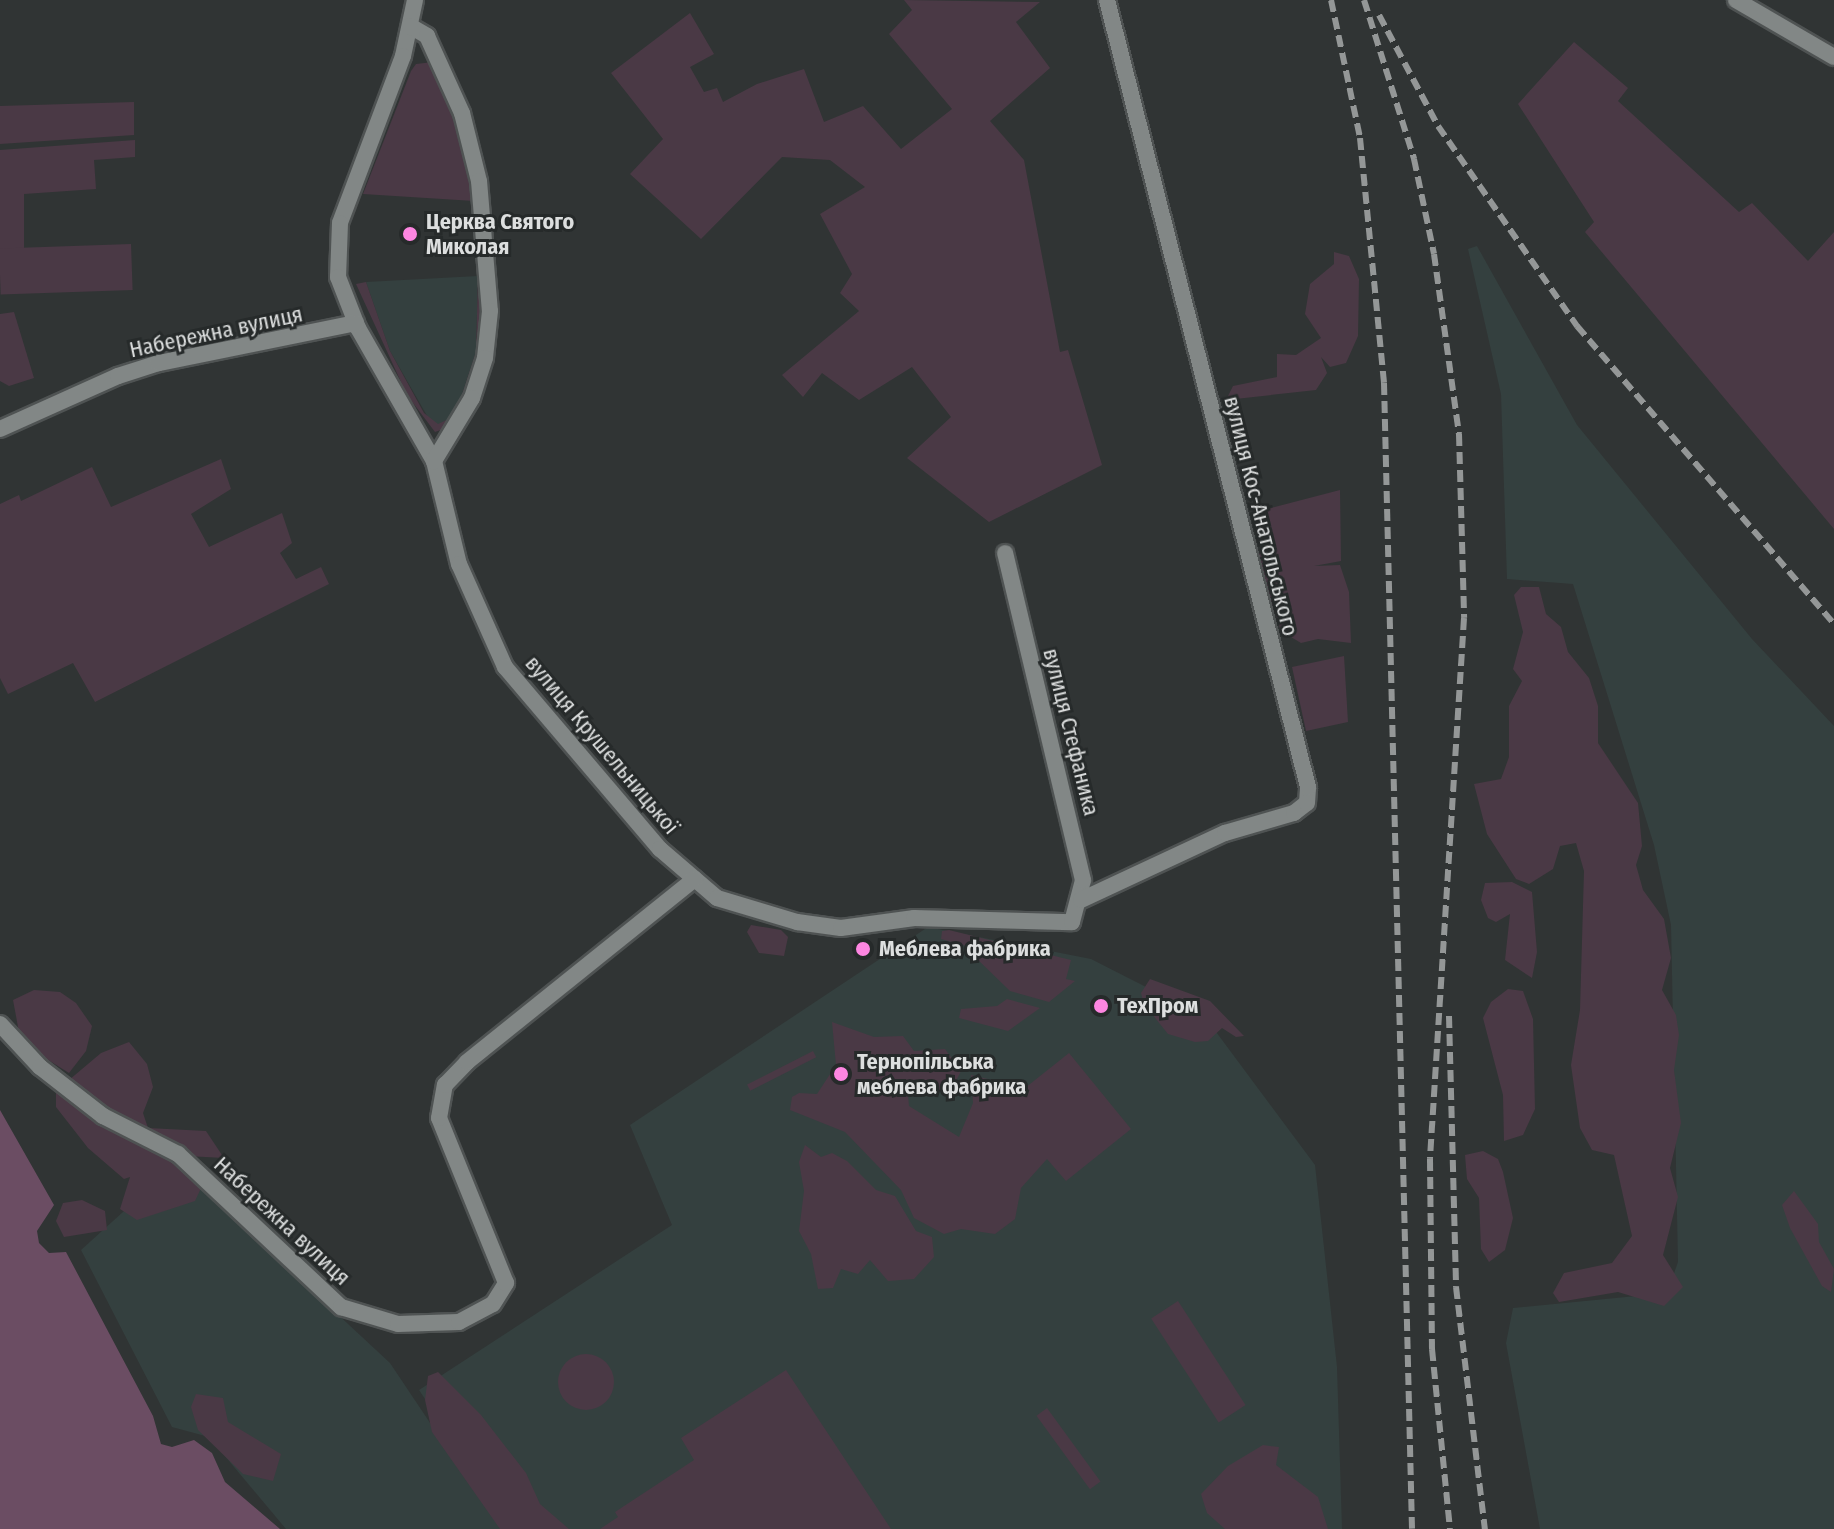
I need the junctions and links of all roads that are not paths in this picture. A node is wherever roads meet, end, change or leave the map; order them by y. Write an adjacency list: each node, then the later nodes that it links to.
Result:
1 (415, 0): 4 (street, вулиця Крушельницької)
2 (1107, 0): 11 (street, вулиця Кос-Анатольського)
3 (1736, 0): 5 (street)
4 (410, 26): 6 (street, вулиця Крушельницької); 8 (street)
5 (1834, 57)
6 (356, 323): 7 (street, Набережна вулиця); 8 (street, вулиця Крушельницької)
7 (0, 429)
8 (434, 461): 10 (street, вулиця Крушельницької)
9 (1005, 553): 11 (street, вулиця Стефаника)
10 (695, 879): 12 (street, вулиця Крушельницької); 13 (street, Набережна вулиця)
11 (1081, 900): 12 (street, вулиця Стефаника)
12 (1072, 922)
13 (0, 1024)

